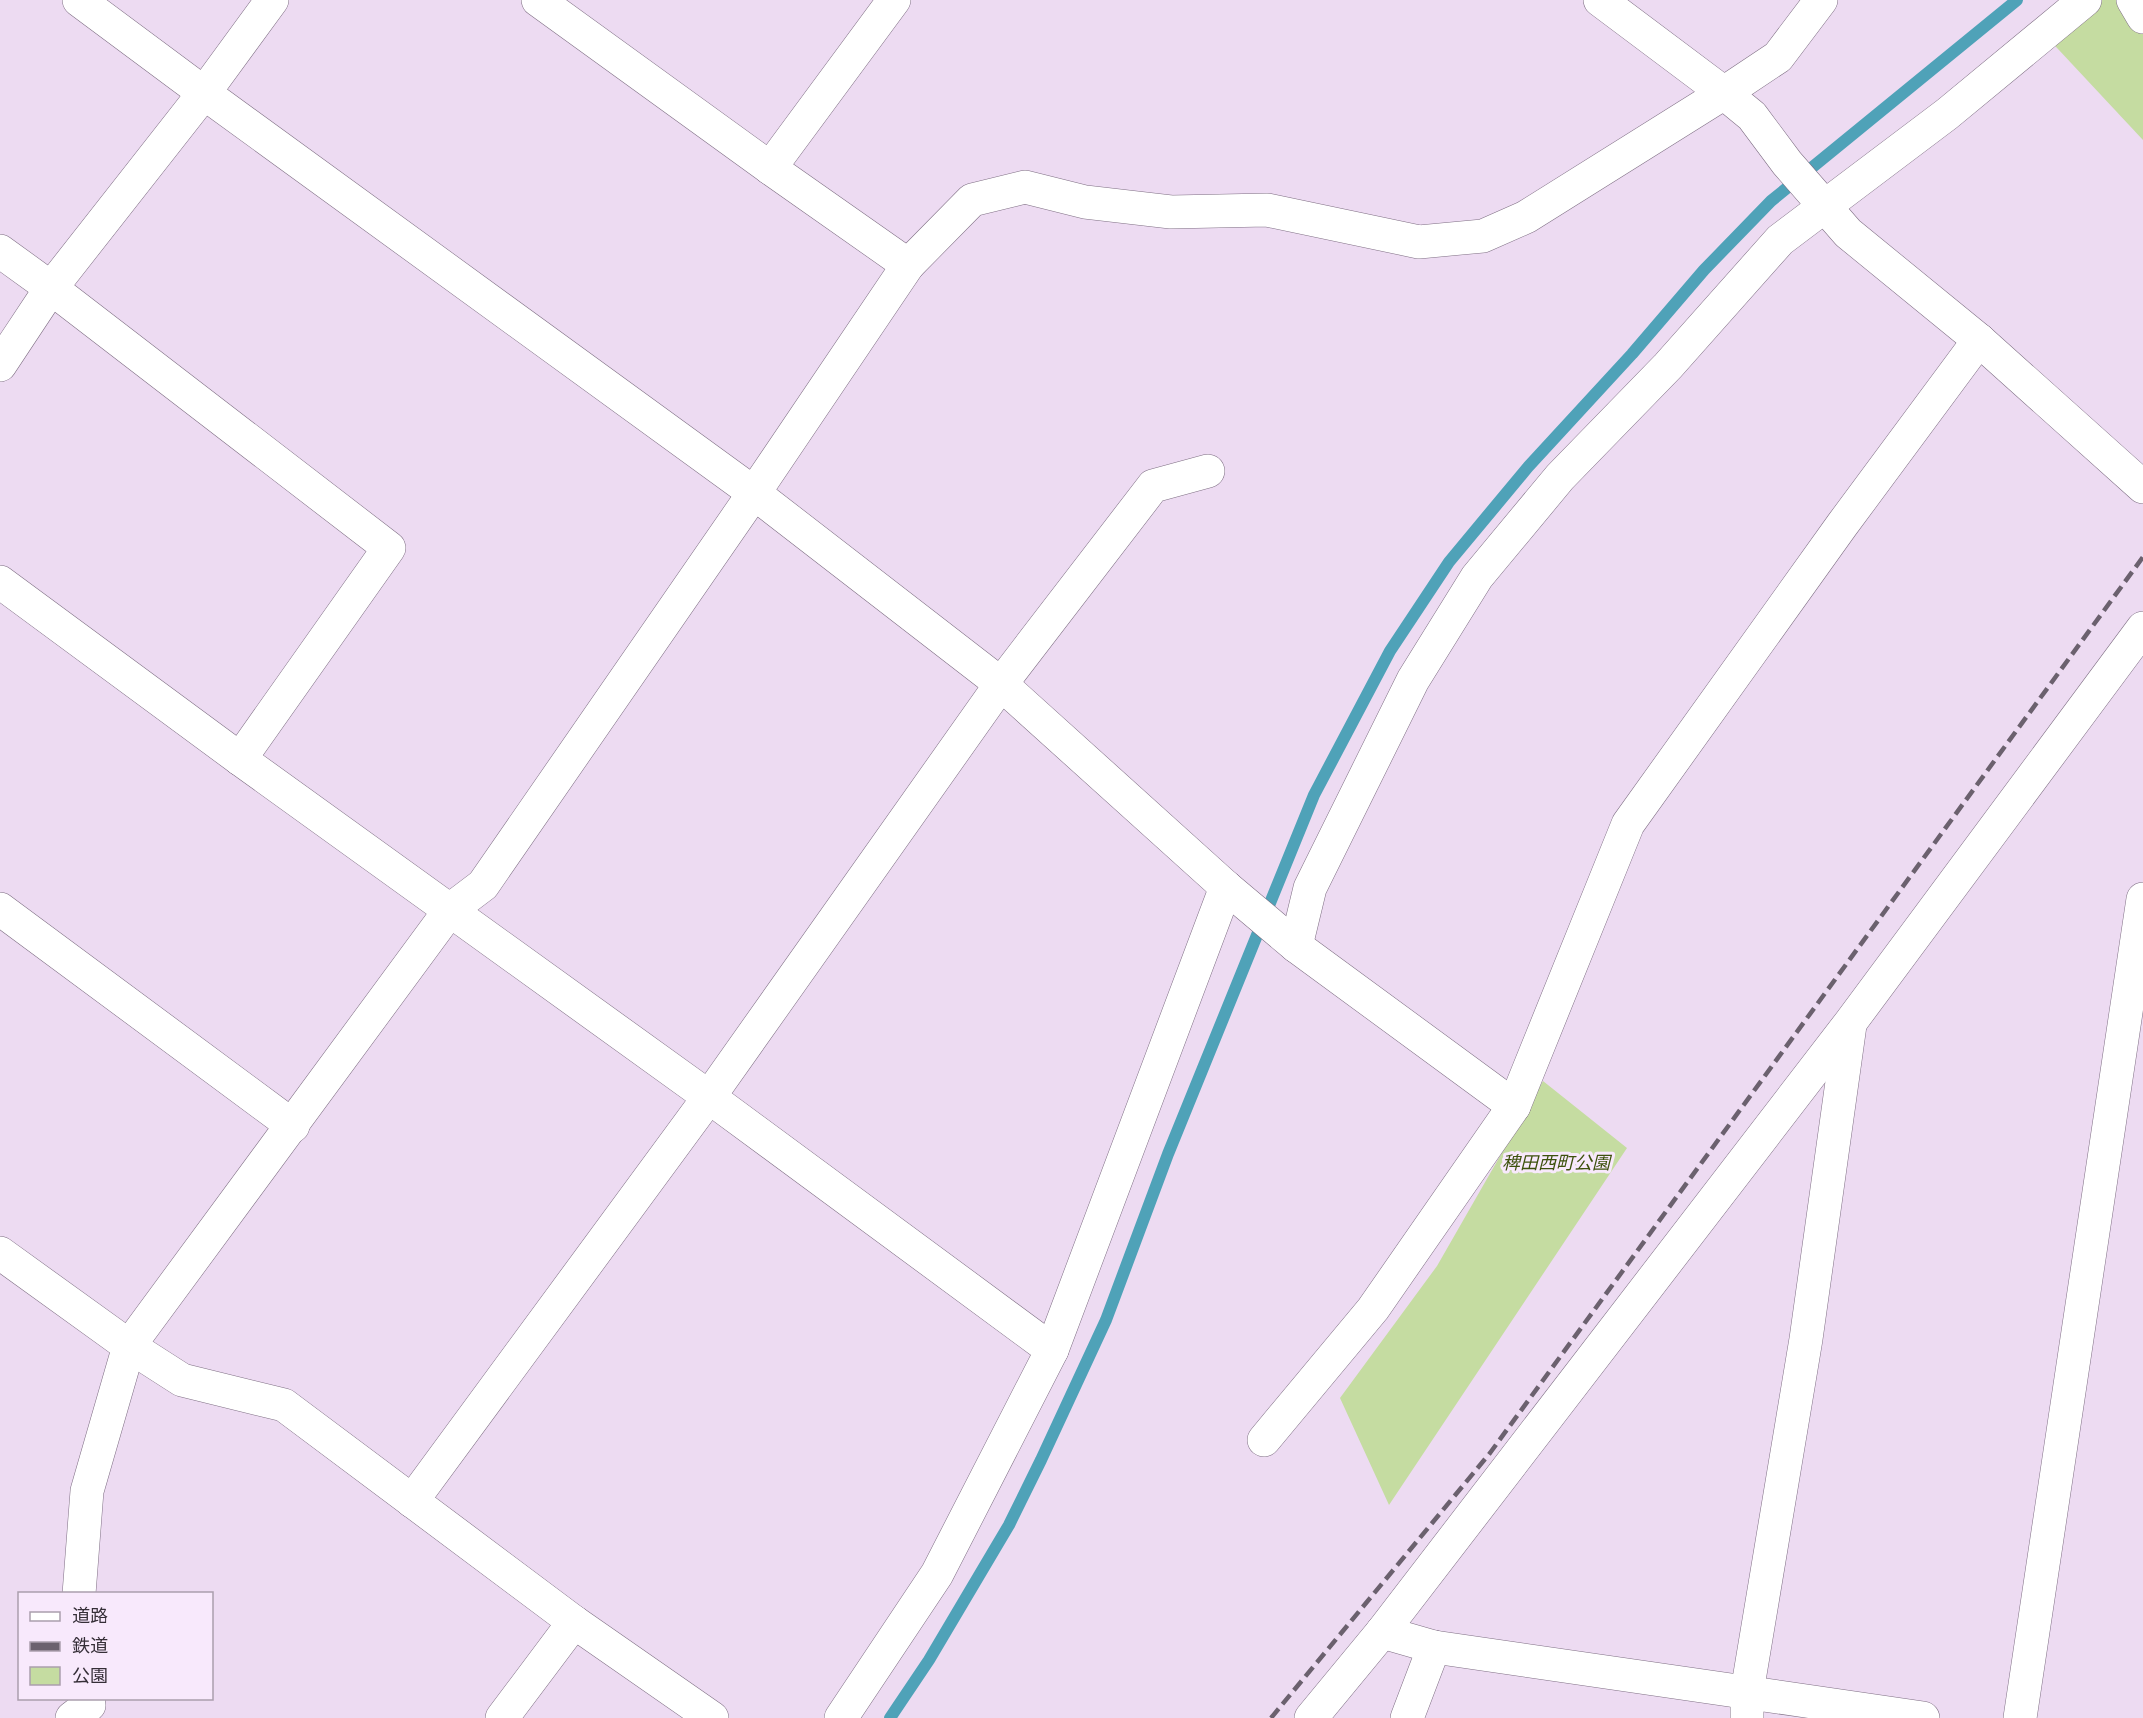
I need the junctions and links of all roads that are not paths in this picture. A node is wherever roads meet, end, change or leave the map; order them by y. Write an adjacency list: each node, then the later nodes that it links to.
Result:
1 (79, 0): 11 (street)
2 (272, 0): 11 (street)
3 (538, 0): 9 (street)
4 (894, 0): 13 (street)
5 (1600, 0): 12 (street)
6 (1821, 0): 12 (street)
7 (2085, 0): 14 (street)
8 (2133, 0): 10 (street)
9 (573, 10): 13 (street)
10 (2143, 17)
11 (204, 93): 17 (street); 22 (street)
12 (1724, 93): 14 (street); 16 (street)
13 (770, 168): 16 (street)
14 (1819, 200): 18 (street); 31 (street)
15 (0, 251): 17 (street)
16 (908, 265): 22 (street)
17 (51, 288): 19 (street); 26 (street)
18 (1979, 340): 21 (street); 34 (street)
19 (0, 365)
20 (1208, 471): 25 (street)
21 (2141, 480)
22 (754, 494): 25 (street); 30 (street)
23 (0, 582): 26 (street)
24 (2143, 628): 32 (street)
25 (1002, 684): 27 (street); 33 (street)
26 (240, 759): 30 (street)
27 (1234, 893): 31 (street); 38 (street)
28 (2143, 899): 52 (street)
29 (0, 909): 35 (street)
30 (450, 910): 33 (street); 35 (street)
31 (1290, 941): 34 (street)
32 (1850, 1023): 43 (street); 45 (street)
33 (709, 1097): 38 (street); 40 (street)
34 (1514, 1106): 39 (street)
35 (293, 1126): 37 (street)
36 (0, 1252): 37 (street)
37 (129, 1347): 40 (street); 41 (street)
38 (1052, 1350): 48 (street)
39 (1264, 1440)
40 (412, 1501): 42 (street)
41 (79, 1592)
42 (574, 1622): 46 (street); 47 (street)
43 (1382, 1632): 44 (street); 49 (street)
44 (1434, 1647): 45 (street); 50 (street)
45 (1747, 1705): 51 (street)
46 (502, 1718)
47 (712, 1718)
48 (841, 1718)
49 (1311, 1718)
50 (1407, 1718)
51 (1923, 1718)
52 (2020, 1718)

